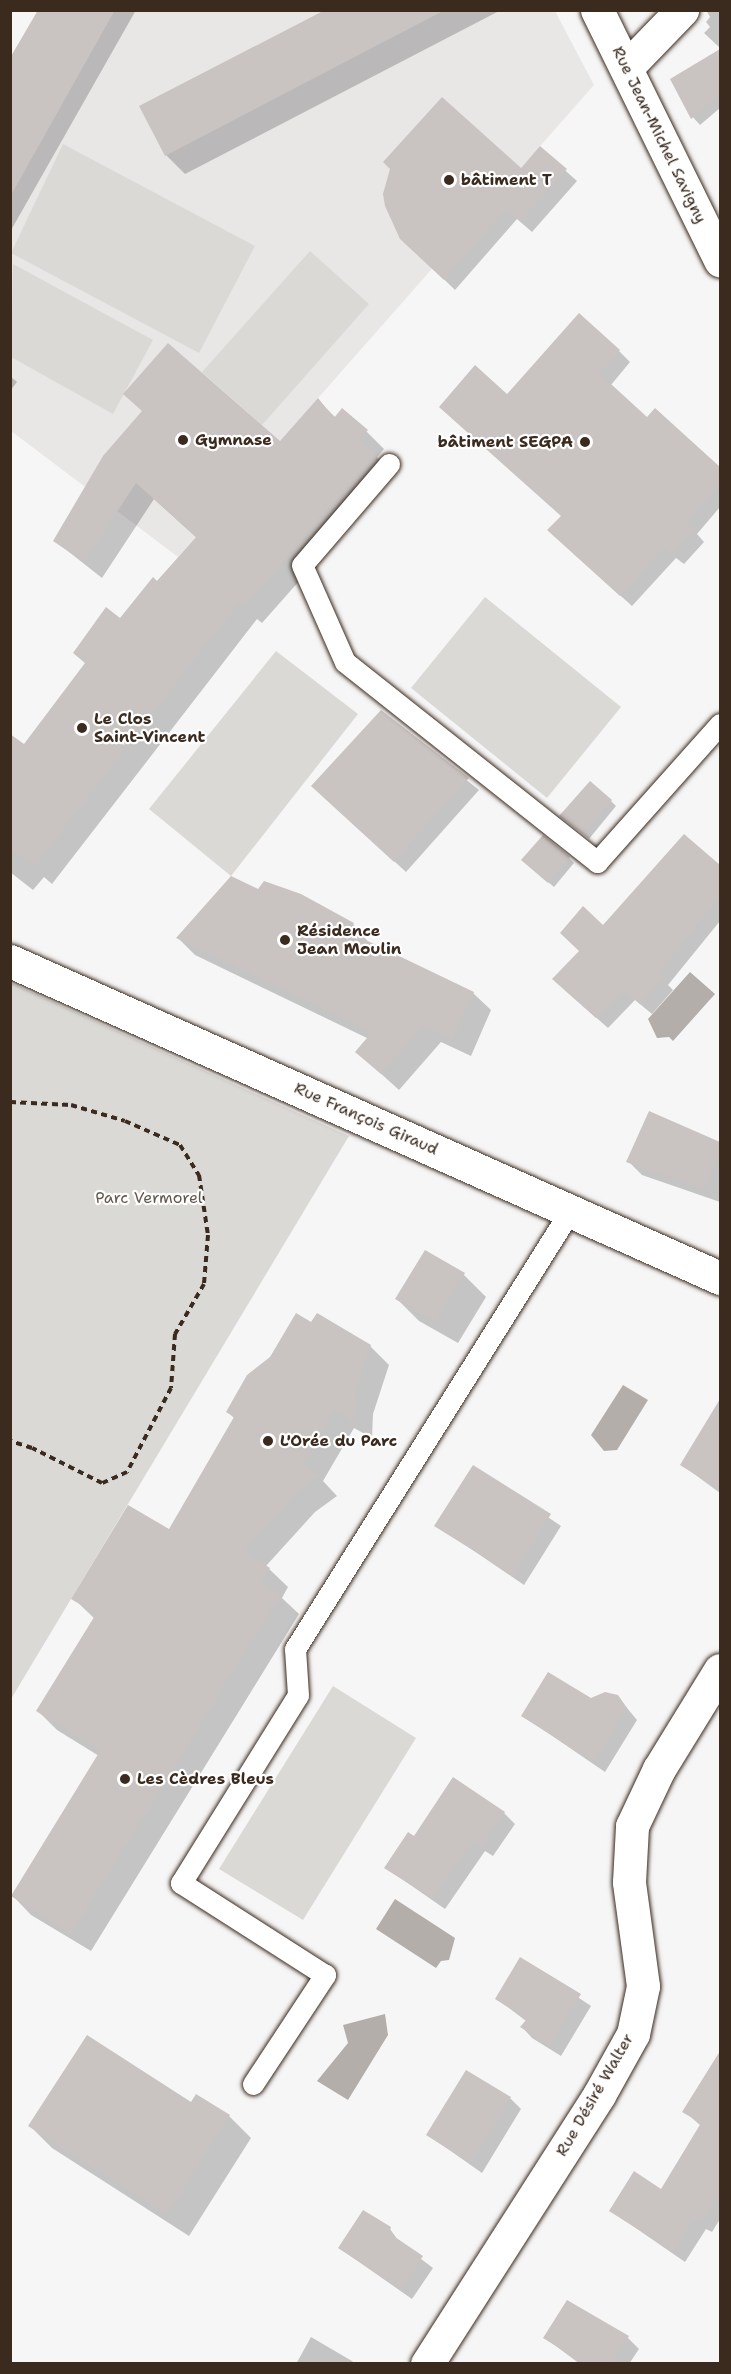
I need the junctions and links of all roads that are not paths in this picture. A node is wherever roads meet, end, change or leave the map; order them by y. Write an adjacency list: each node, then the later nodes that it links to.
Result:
1 (597, 10): 3 (street, Rue Jean-Michel Savigny)
2 (682, 10): 3 (street)
3 (626, 68): 4 (street, Rue Jean-Michel Savigny)
4 (720, 260)
5 (389, 464): 6 (lane)
6 (720, 724)
7 (10, 961): 8 (street, Rue François Giraud)
8 (570, 1211): 9 (street, Rue François Giraud); 11 (lane)
9 (720, 1278)
10 (720, 1670): 12 (street, Rue Désiré Walter)
11 (253, 2085)
12 (426, 2364)

